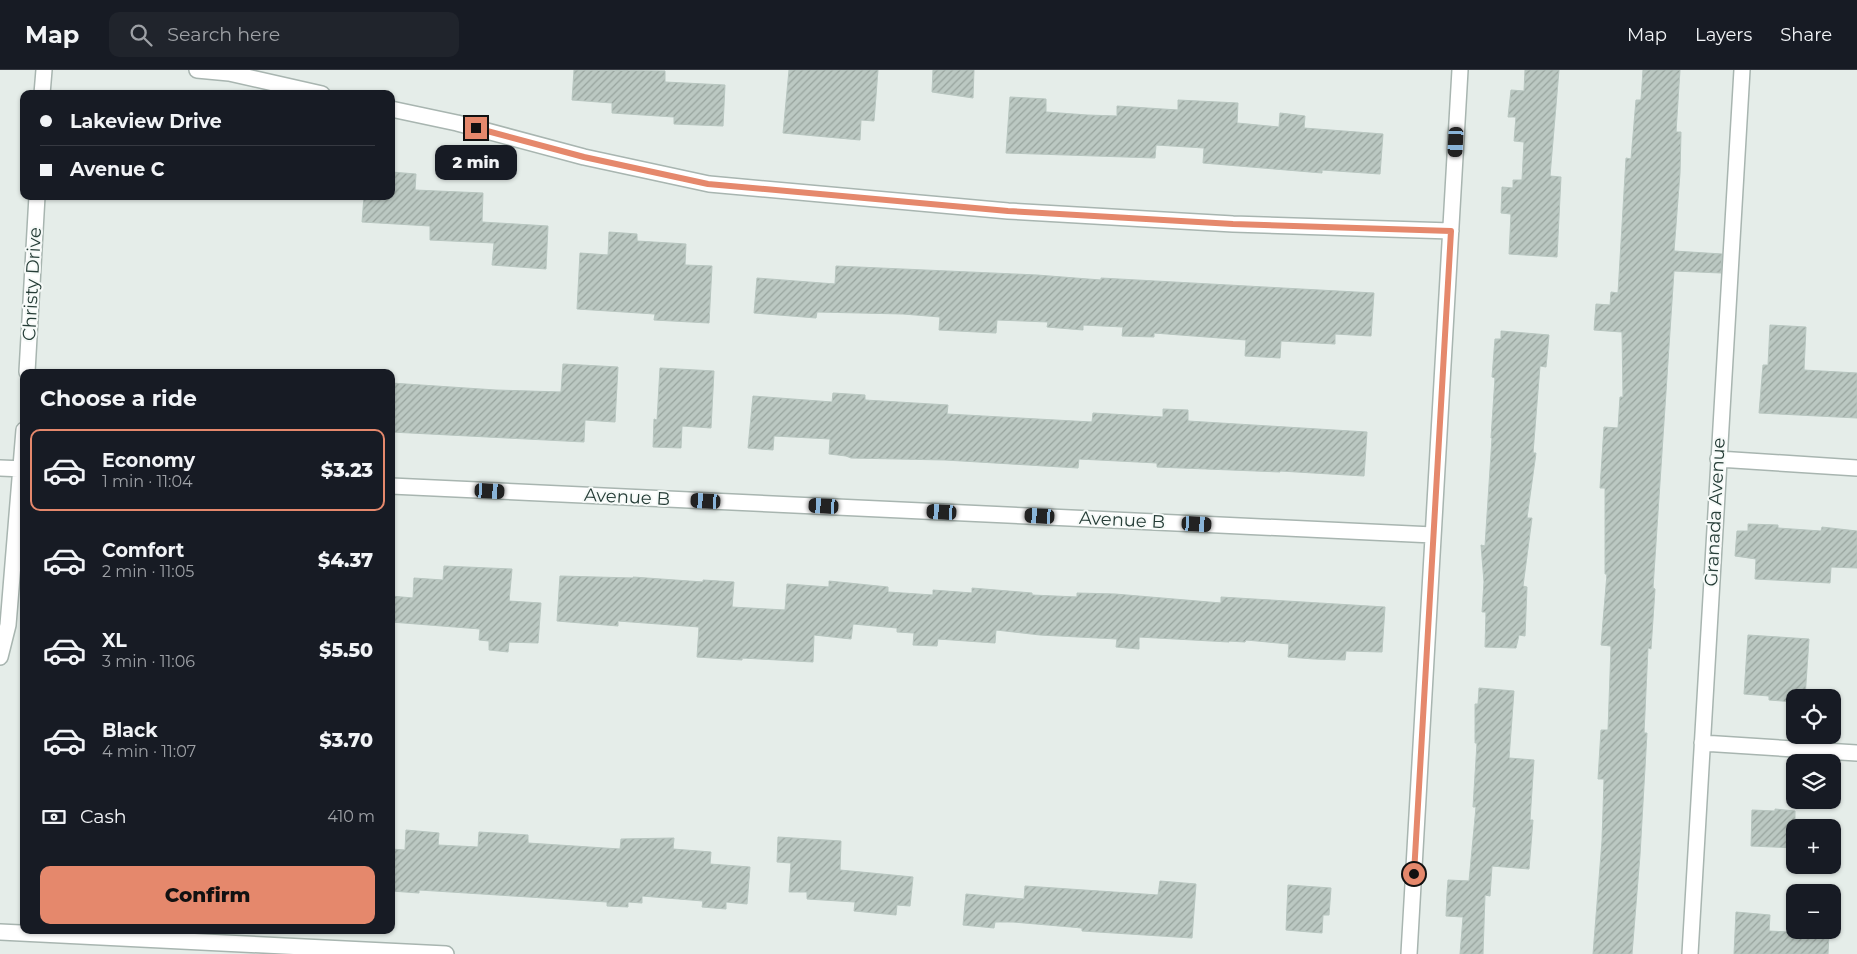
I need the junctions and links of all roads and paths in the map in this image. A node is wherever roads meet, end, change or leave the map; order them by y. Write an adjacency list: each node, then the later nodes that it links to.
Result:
1 (44, 70): 5 (street)
2 (197, 70): 6 (street)
3 (1460, 70): 9 (street)
4 (1742, 70): 11 (street, Granada Avenue)
5 (42, 90)
6 (304, 90)
7 (395, 110): 9 (street)
8 (37, 200): 10 (street, Christy Drive)
9 (1451, 231): 17 (street)
10 (27, 369)
11 (1718, 459): 13 (street); 19 (street, Granada Avenue)
12 (0, 468): 14 (street)
13 (1857, 468)
14 (20, 469)
15 (395, 486): 17 (street, Avenue B)
16 (20, 500): 18 (street)
17 (1433, 535): 25 (street)
18 (0, 657)
19 (1702, 743): 20 (street); 26 (street, Granada Avenue)
20 (1857, 753)
21 (0, 932): 22 (street)
22 (20, 933)
23 (41, 934): 24 (street)
24 (446, 954)
25 (1409, 954)
26 (1690, 954)

